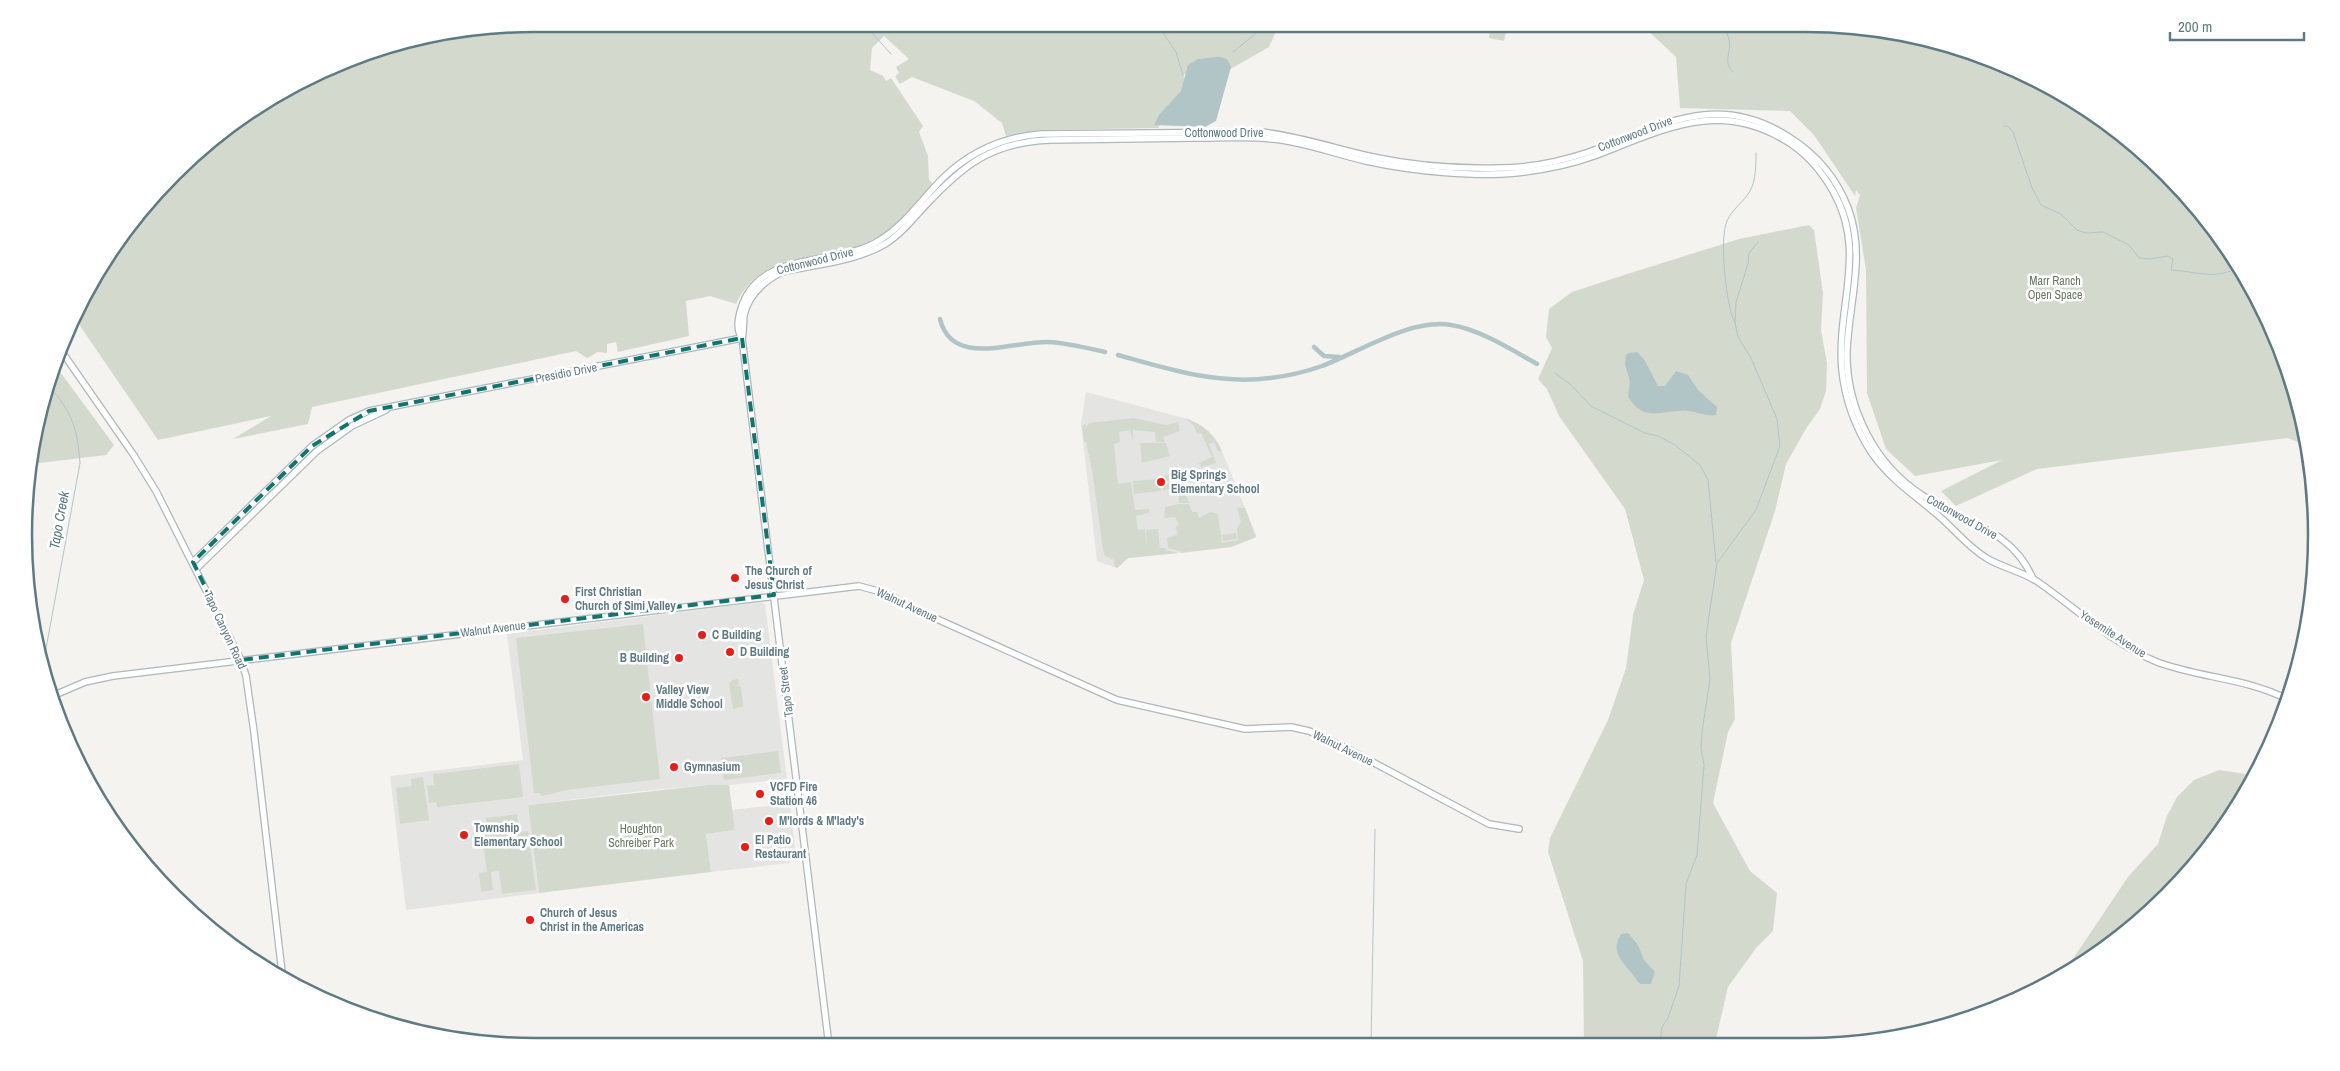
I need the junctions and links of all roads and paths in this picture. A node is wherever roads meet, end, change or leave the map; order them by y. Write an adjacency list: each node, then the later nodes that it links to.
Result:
1 (742, 338): 3 (street, Presidio Drive); 6 (street, Cottonwood Drive); 6 (street, Cottonwood Drive); 7 (street, Tapo Street)
2 (66, 357): 4 (street, Tapo Canyon Road)
3 (390, 408): 4 (street, Presidio Drive); 5 (street, Presidio Drive)
4 (193, 562): 5 (street, Tapo Canyon Road)
5 (196, 569): 8 (street, Tapo Canyon Road)
6 (2034, 579): 10 (street, Yosemite Avenue)
7 (774, 595): 8 (street, Walnut Avenue); 11 (street, Walnut Avenue); 13 (street, Tapo Street)
8 (241, 660): 9 (street, Walnut Avenue); 12 (street, Tapo Canyon Road)
9 (58, 694)
10 (2281, 696)
11 (1519, 830)
12 (283, 970)
13 (828, 1038)

